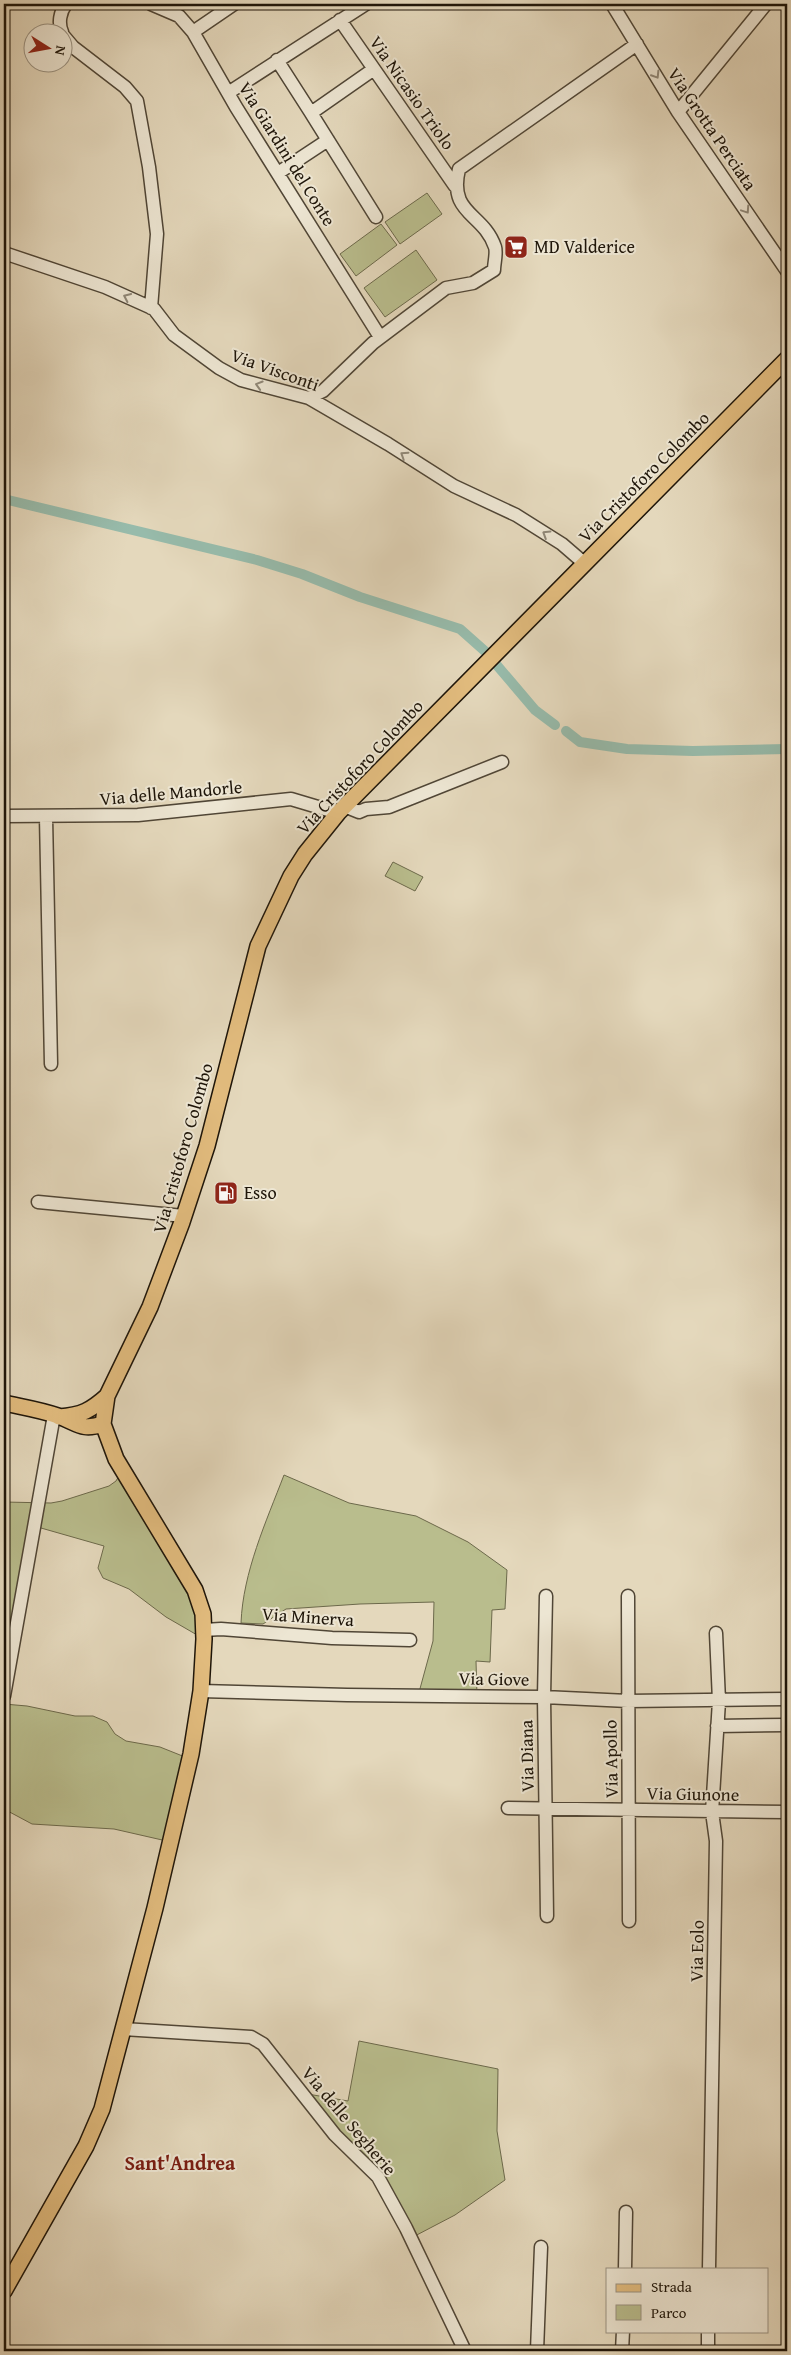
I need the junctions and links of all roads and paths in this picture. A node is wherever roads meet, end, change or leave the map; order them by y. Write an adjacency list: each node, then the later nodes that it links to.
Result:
1 (66, 4): 8 (street)
2 (151, 4): 9 (street, Via Giardini del Conte)
3 (234, 4): 9 (street)
4 (366, 4): 7 (street)
5 (612, 4): 10 (street, Via Grotta Perciata)
6 (766, 4): 15 (street)
7 (340, 20): 12 (street); 13 (street, Via Nicasio Triolo)
8 (60, 22)
9 (193, 32): 14 (street, Via Giardini del Conte)
10 (637, 44): 15 (street, Via Grotta Perciata, one-way to 15); 19 (street)
11 (72, 46): 23 (street)
12 (277, 60): 14 (street); 16 (street)
13 (374, 69): 16 (street); 19 (street, Via Nicasio Triolo)
14 (228, 92): 18 (street, Via Giardini del Conte)
15 (678, 112): 22 (street, Via Grotta Perciata, one-way to 22)
16 (311, 113): 17 (street)
17 (328, 140): 18 (street); 20 (street)
18 (278, 174): 24 (street, Via Giardini del Conte)
19 (455, 186): 24 (street, Via Nicasio Triolo)
20 (376, 217)
21 (4, 252): 23 (street, Via Visconti, one-way to 21)
22 (787, 271)
23 (150, 308): 26 (street, Via Visconti, one-way to 23)
24 (380, 337): 26 (street)
25 (787, 359): 27 (main road, Via Cristoforo Colombo)
26 (309, 398): 27 (street, Via Visconti, one-way to 26)
27 (584, 563): 29 (main road, Via Cristoforo Colombo)
28 (502, 762): 29 (street, Via delle Mandorle)
29 (341, 810): 31 (street, Via delle Mandorle); 34 (main road, Via Cristoforo Colombo)
30 (4, 816): 31 (street, Via delle Mandorle)
31 (46, 817): 32 (street)
32 (51, 1064)
33 (38, 1202): 34 (street)
34 (184, 1216): 35 (main road, Via Cristoforo Colombo)
35 (107, 1396): 38 (main road); 39 (main road, Via Cristoforo Colombo)
36 (4, 1403): 37 (main road)
37 (57, 1416): 38 (main road); 47 (street)
38 (78, 1421): 39 (main road); 40 (main road)
39 (103, 1424): 40 (main road)
40 (116, 1459): 43 (main road)
41 (546, 1596): 48 (street, Via Diana)
42 (628, 1596): 50 (street, Via Apollo)
43 (204, 1630): 45 (street, Via Minerva); 46 (main road)
44 (716, 1633): 51 (street, Via Eolo)
45 (410, 1640)
46 (200, 1691): 48 (street, Via Giove); 61 (main road)
47 (4, 1696)
48 (544, 1697): 50 (street, Via Giove); 55 (street, Via Diana)
49 (787, 1699): 51 (street, Via Giove)
50 (628, 1701): 51 (street, Via Giove); 56 (street, Via Apollo)
51 (719, 1701): 53 (street, Via Eolo)
52 (787, 1724): 53 (street)
53 (717, 1726): 57 (street, Via Eolo)
54 (508, 1808): 55 (street, Via Giunone)
55 (546, 1809): 56 (street, Via Giunone); 59 (street, Via Diana)
56 (629, 1810): 57 (street, Via Giunone); 60 (street, Via Apollo)
57 (712, 1812): 58 (street, Via Giunone); 65 (street, Via Eolo)
58 (787, 1812)
59 (547, 1916)
60 (629, 1921)
61 (123, 2029): 66 (main road); 69 (street, Via delle Segherie)
62 (626, 2212): 64 (street)
63 (541, 2247): 70 (street)
64 (624, 2268)
65 (709, 2268)
66 (4, 2291)
67 (623, 2332): 71 (street)
68 (708, 2332): 72 (street)
69 (465, 2351)
70 (537, 2351)
71 (622, 2351)
72 (708, 2351)

